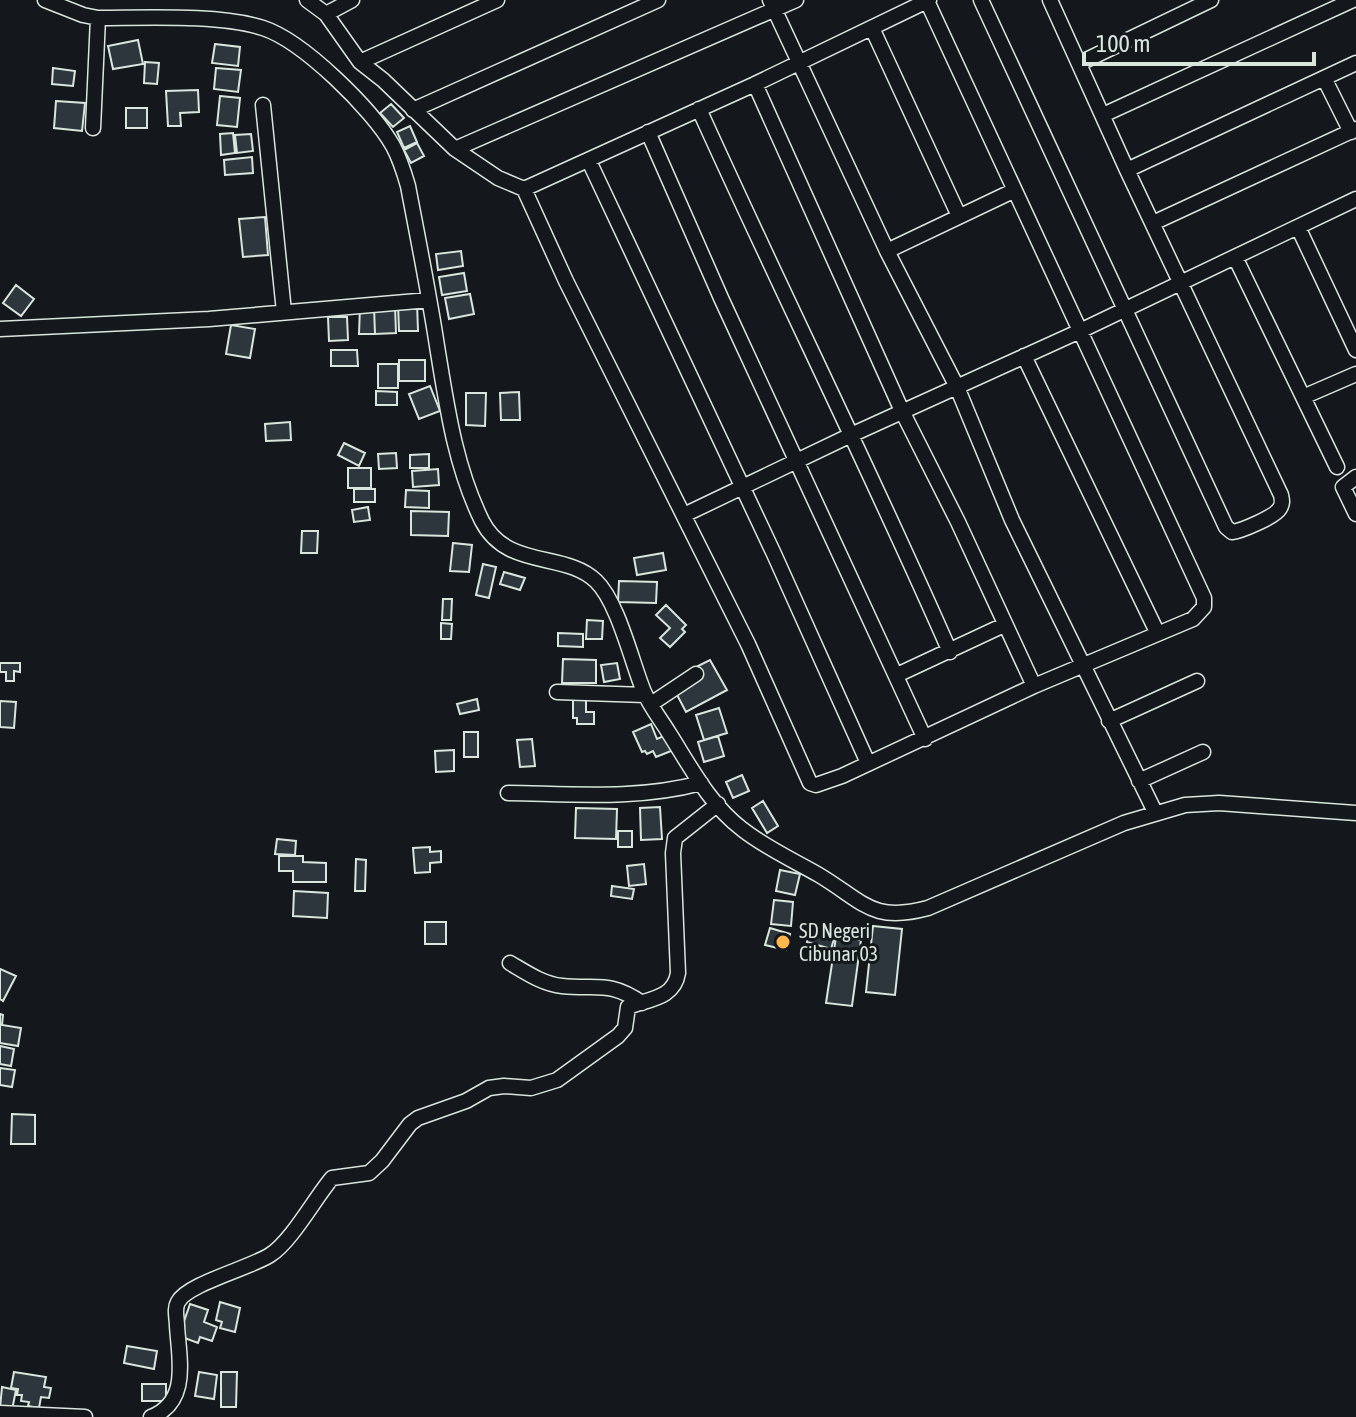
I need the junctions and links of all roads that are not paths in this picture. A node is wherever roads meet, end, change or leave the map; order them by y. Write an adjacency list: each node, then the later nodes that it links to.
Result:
1 (45, 0): 15 (street)
2 (307, 0): 14 (street)
3 (352, 0): 14 (street)
4 (497, 0): 17 (street)
5 (658, 0): 25 (street)
6 (796, 0): 13 (street)
7 (928, 0): 16 (street); 34 (street)
8 (981, 0): 43 (street)
9 (1068, 0): 12 (street)
10 (1211, 0): 19 (street)
11 (1353, 0): 26 (street)
12 (1052, 3): 19 (street)
13 (772, 5): 18 (street); 30 (street)
14 (326, 14): 17 (street)
15 (98, 18): 27 (street); 42 (street)
16 (872, 28): 18 (street); 36 (street)
17 (360, 62): 25 (street)
18 (800, 63): 22 (street); 39 (street)
19 (1080, 63): 26 (street)
20 (1356, 63): 21 (street)
21 (1324, 78): 28 (street); 32 (street)
22 (755, 84): 24 (street); 52 (street)
23 (263, 105): 44 (street)
24 (699, 109): 29 (street); 53 (street)
25 (413, 110): 30 (street)
26 (1103, 115): 32 (street)
27 (93, 128)
28 (1353, 131): 37 (street)
29 (648, 132): 31 (street); 54 (street)
30 (455, 149): 33 (street)
31 (589, 161): 33 (street); 57 (street)
32 (1127, 170): 37 (street)
33 (524, 189): 59 (street)
34 (1013, 191): 36 (street); 46 (street)
35 (1354, 204): 38 (street)
36 (959, 216): 39 (street)
37 (1153, 223): 41 (street)
38 (1298, 227): 40 (street); 47 (street)
39 (887, 251): 50 (street)
40 (1235, 257): 41 (street); 51 (street)
41 (1180, 283): 43 (street); 43 (street)
42 (429, 300): 44 (street); 69 (street)
43 (1126, 309): 46 (street)
44 (284, 312): 45 (street)
45 (0, 329)
46 (1080, 331): 48 (street); 61 (street)
47 (1356, 350)
48 (1024, 356): 50 (street); 61 (street)
49 (1356, 374): 51 (street)
50 (957, 387): 52 (street); 63 (street)
51 (1303, 397): 55 (street)
52 (902, 411): 53 (street); 60 (street)
53 (851, 435): 54 (street); 62 (street)
54 (796, 463): 57 (street); 65 (street)
55 (1337, 467)
56 (1356, 477): 58 (street)
57 (743, 488): 59 (street); 73 (street)
58 (1356, 514)
59 (684, 515): 73 (street)
60 (1004, 625): 62 (street); 67 (street)
61 (1157, 632): 63 (street)
62 (950, 652): 65 (street)
63 (1084, 665): 67 (street); 70 (street)
64 (696, 674): 69 (street)
65 (897, 675): 71 (street)
66 (1197, 681): 70 (street)
67 (1034, 686): 71 (street)
68 (557, 692): 69 (street)
69 (648, 699): 75 (street)
70 (1109, 721): 74 (street)
71 (925, 739): 73 (street)
72 (1203, 752): 74 (street)
73 (868, 763)
74 (1139, 781): 78 (street)
75 (701, 783): 76 (street); 77 (street)
76 (508, 793)
77 (718, 804): 78 (street); 81 (street)
78 (1155, 812): 79 (street)
79 (1356, 813)
80 (510, 963): 81 (street)
81 (642, 1003): 84 (street)
82 (0, 1413): 83 (street)
83 (85, 1417)
84 (151, 1417)

